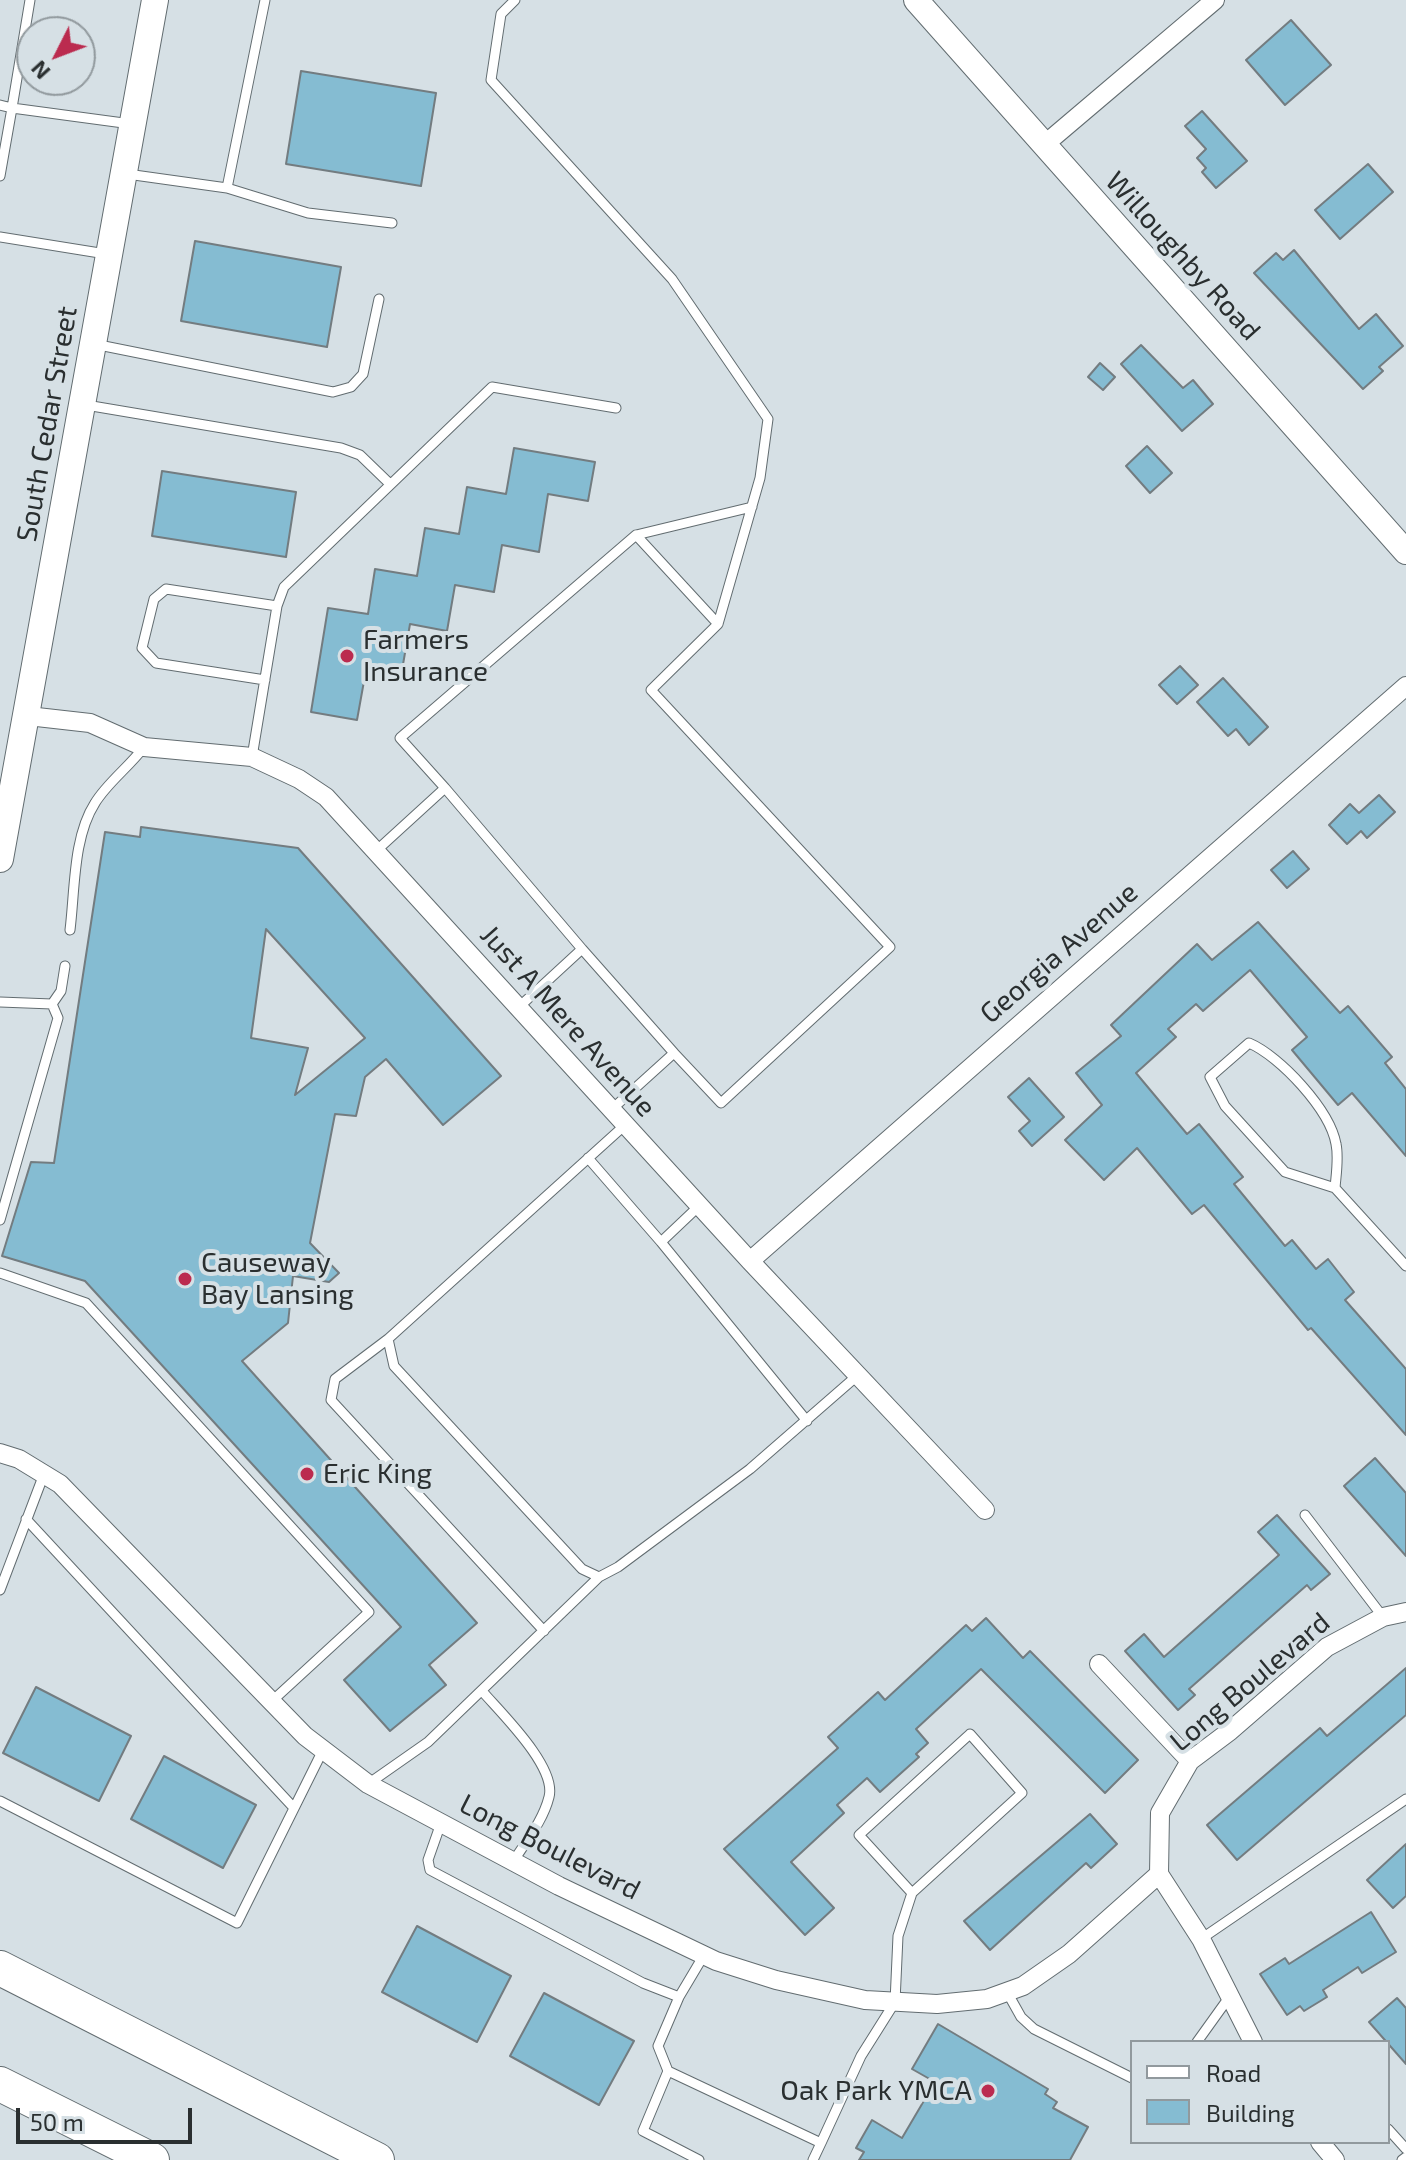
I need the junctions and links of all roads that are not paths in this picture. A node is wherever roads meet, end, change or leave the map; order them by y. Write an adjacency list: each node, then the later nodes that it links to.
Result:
1 (30, 0): 8 (lane)
2 (155, 0): 9 (main road, South Cedar Street)
3 (265, 0): 13 (lane)
4 (515, 0): 22 (lane)
5 (916, 0): 10 (street, Willoughby Road)
6 (1215, 0): 10 (street)
7 (0, 105): 8 (lane)
8 (12, 108): 9 (lane); 12 (lane)
9 (133, 125): 11 (main road, South Cedar Street)
10 (1044, 145): 24 (street, Willoughby Road)
11 (124, 174): 13 (lane); 16 (main road, South Cedar Street)
12 (0, 176)
13 (227, 188): 14 (lane)
14 (392, 223)
15 (0, 237): 16 (lane)
16 (110, 255): 18 (main road, South Cedar Street)
17 (379, 299): 18 (lane)
18 (94, 344): 19 (main road, South Cedar Street)
19 (83, 405): 21 (lane); 29 (main road, South Cedar Street)
20 (616, 408): 21 (lane)
21 (390, 484): 25 (lane)
22 (752, 507): 23 (lane); 26 (lane)
23 (636, 535): 26 (lane); 32 (lane)
24 (1406, 552)
25 (277, 606): 27 (lane); 27 (lane)
26 (718, 624): 41 (lane)
27 (265, 680): 31 (lane)
28 (1406, 686): 49 (street, Georgia Avenue)
29 (28, 716): 30 (street, Just A Mere Avenue); 34 (main road, South Cedar Street)
30 (144, 747): 31 (street, Just A Mere Avenue); 35 (lane)
31 (252, 757): 33 (street, Just A Mere Avenue)
32 (445, 788): 33 (lane); 36 (lane)
33 (376, 851): 40 (street, Just A Mere Avenue)
34 (0, 859)
35 (70, 930)
36 (582, 949): 40 (lane); 41 (lane)
37 (65, 966): 39 (lane)
38 (0, 1002): 39 (lane)
39 (52, 1004): 47 (lane)
40 (518, 1008): 42 (street, Just A Mere Avenue)
41 (674, 1053): 42 (lane)
42 (611, 1110): 43 (street, Just A Mere Avenue)
43 (625, 1125): 44 (lane); 46 (street, Just A Mere Avenue)
44 (588, 1158): 48 (lane); 52 (lane)
45 (1335, 1188): 45 (lane); 50 (lane)
46 (699, 1206): 48 (lane); 49 (street, Just A Mere Avenue)
47 (0, 1220)
48 (661, 1242): 54 (lane)
49 (750, 1261): 53 (street, Just A Mere Avenue)
50 (1406, 1266)
51 (0, 1273): 67 (lane)
52 (388, 1339): 60 (lane); 64 (lane)
53 (860, 1374): 54 (lane); 57 (street, Just A Mere Avenue)
54 (807, 1421): 60 (lane)
55 (0, 1453): 56 (street, Long Boulevard)
56 (44, 1474): 59 (lane); 67 (street, Long Boulevard)
57 (985, 1510)
58 (1305, 1515): 63 (lane)
59 (26, 1519): 61 (lane); 73 (lane)
60 (599, 1577): 64 (lane)
61 (0, 1590)
62 (1406, 1612): 63 (street, Long Boulevard)
63 (1383, 1617): 69 (street, Long Boulevard)
64 (544, 1631): 66 (lane)
65 (1099, 1664): 69 (street)
66 (482, 1691): 70 (lane); 75 (lane)
67 (271, 1702): 68 (street, Long Boulevard)
68 (323, 1750): 70 (street, Long Boulevard); 73 (lane)
69 (1190, 1761): 76 (street, Long Boulevard)
70 (368, 1784): 74 (street, Long Boulevard)
71 (1406, 1799): 78 (lane)
72 (0, 1801): 73 (lane)
73 (294, 1808)
74 (441, 1823): 75 (street, Long Boulevard); 83 (lane)
75 (513, 1862): 79 (street, Long Boulevard)
76 (1159, 1874): 78 (street); 81 (street, Long Boulevard)
77 (912, 1893): 77 (lane); 84 (lane)
78 (1201, 1939): 82 (street)
79 (704, 1955): 83 (lane); 84 (street, Long Boulevard)
80 (0, 1968): 95 (highway)
81 (1007, 1992): 84 (street, Long Boulevard); 88 (lane)
82 (1230, 1996): 85 (lane); 86 (street)
83 (679, 1997): 87 (lane)
84 (895, 2002): 91 (lane)
85 (1198, 2040)
86 (1252, 2040)
87 (668, 2071): 91 (lane); 96 (lane)
88 (1130, 2077)
89 (0, 2084): 94 (highway)
90 (1390, 2131): 93 (lane)
91 (821, 2143): 97 (lane)
92 (1322, 2144): 98 (street)
93 (1406, 2149)
94 (152, 2160)
95 (377, 2160)
96 (699, 2160)
97 (813, 2160)
98 (1335, 2160)

